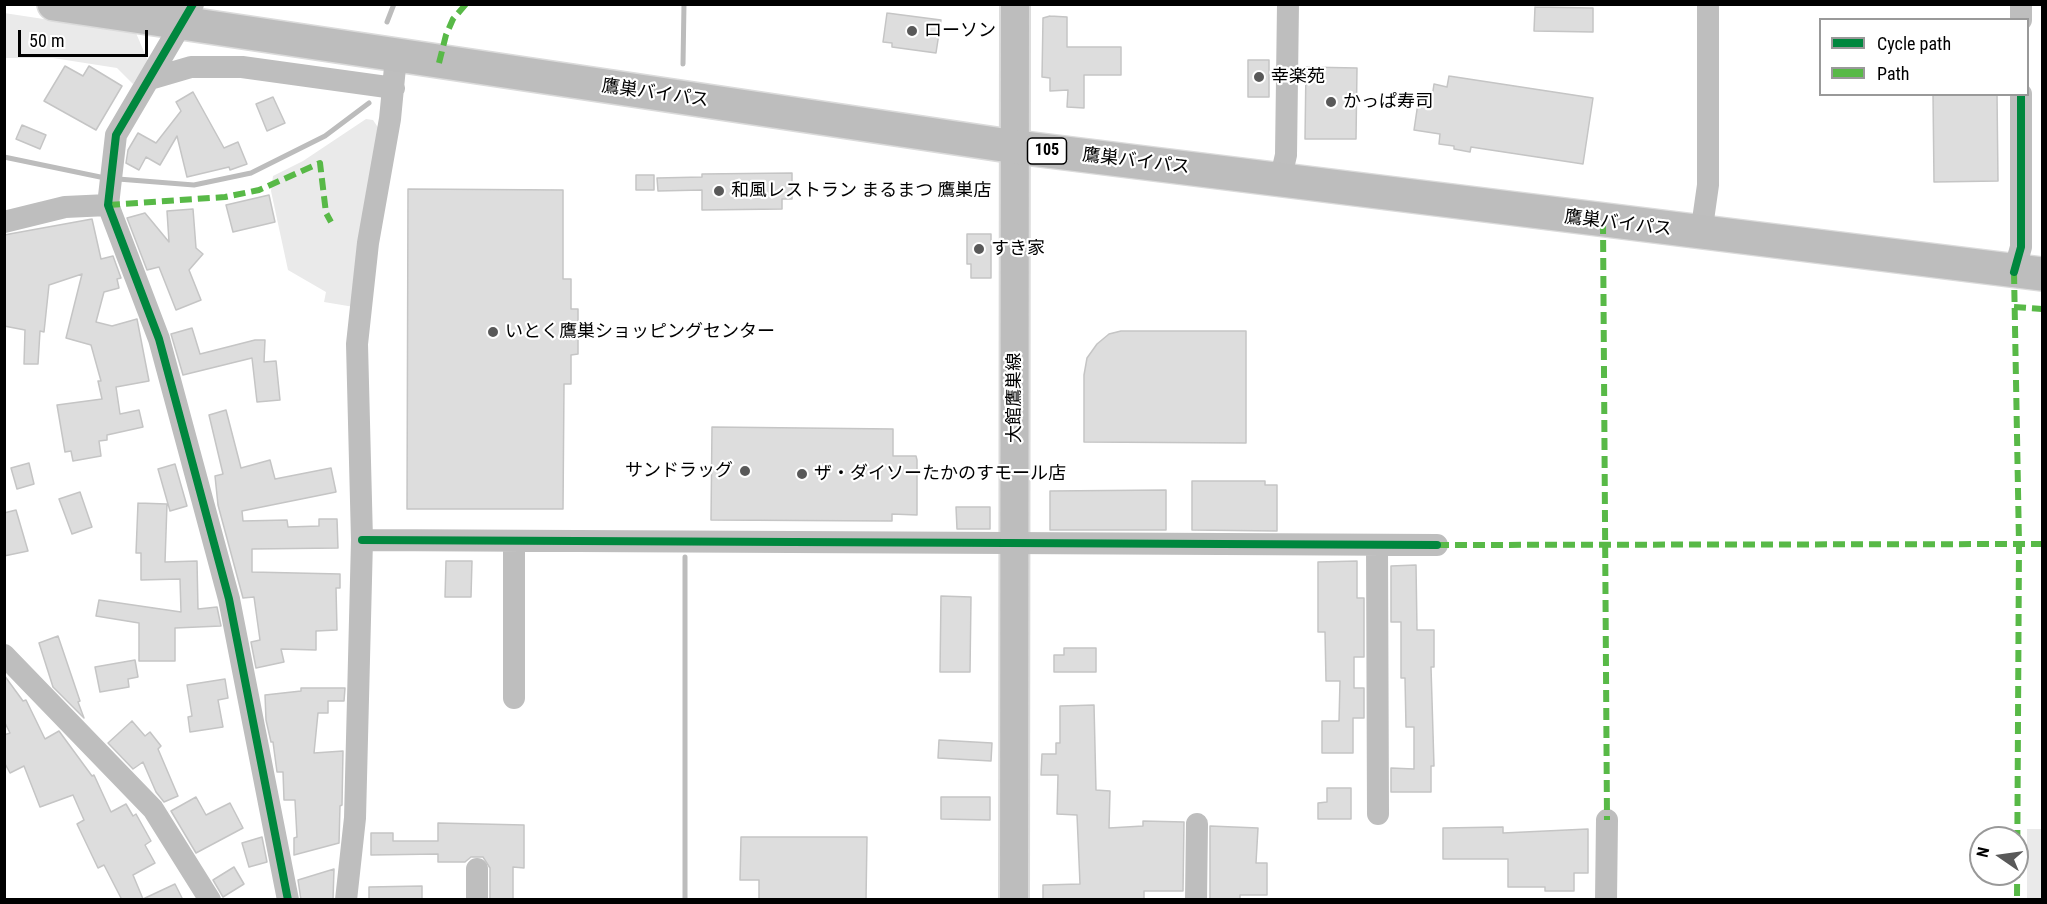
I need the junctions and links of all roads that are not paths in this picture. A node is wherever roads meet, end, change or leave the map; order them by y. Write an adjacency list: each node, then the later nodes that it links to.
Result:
1 (54, 4): 5 (highway, 鷹巣バイパス / 105)
2 (1015, 4): 9 (main road, 大館鷹巣線)
3 (1288, 4): 10 (street)
4 (1708, 4): 13 (street)
5 (189, 13): 6 (highway, 鷹巣バイパス / 105); 7 (street)
6 (395, 72): 7 (street); 9 (highway, 鷹巣バイパス / 105); 15 (street)
7 (150, 79): 11 (street)
8 (2021, 96): 14 (street)
9 (1016, 147): 10 (highway, 鷹巣バイパス / 105); 17 (main road, 大館鷹巣線)
10 (1280, 181): 13 (highway, 鷹巣バイパス / 105)
11 (108, 205): 12 (street); 27 (street)
12 (4, 222)
13 (1701, 234): 14 (highway, 鷹巣バイパス / 105)
14 (2028, 273)
15 (362, 540): 16 (street); 28 (street)
16 (514, 541): 17 (street); 21 (street)
17 (1014, 545): 18 (street); 30 (main road, 大館鷹巣線)
18 (1377, 545): 19 (street); 22 (street)
19 (1437, 545)
20 (4, 655): 26 (street)
21 (514, 698)
22 (1378, 814)
23 (1607, 820): 32 (street)
24 (1197, 824): 31 (street)
25 (477, 869): 29 (street)
26 (210, 900)
27 (288, 900)
28 (346, 900)
29 (477, 900)
30 (1014, 900)
31 (1196, 900)
32 (1606, 900)

